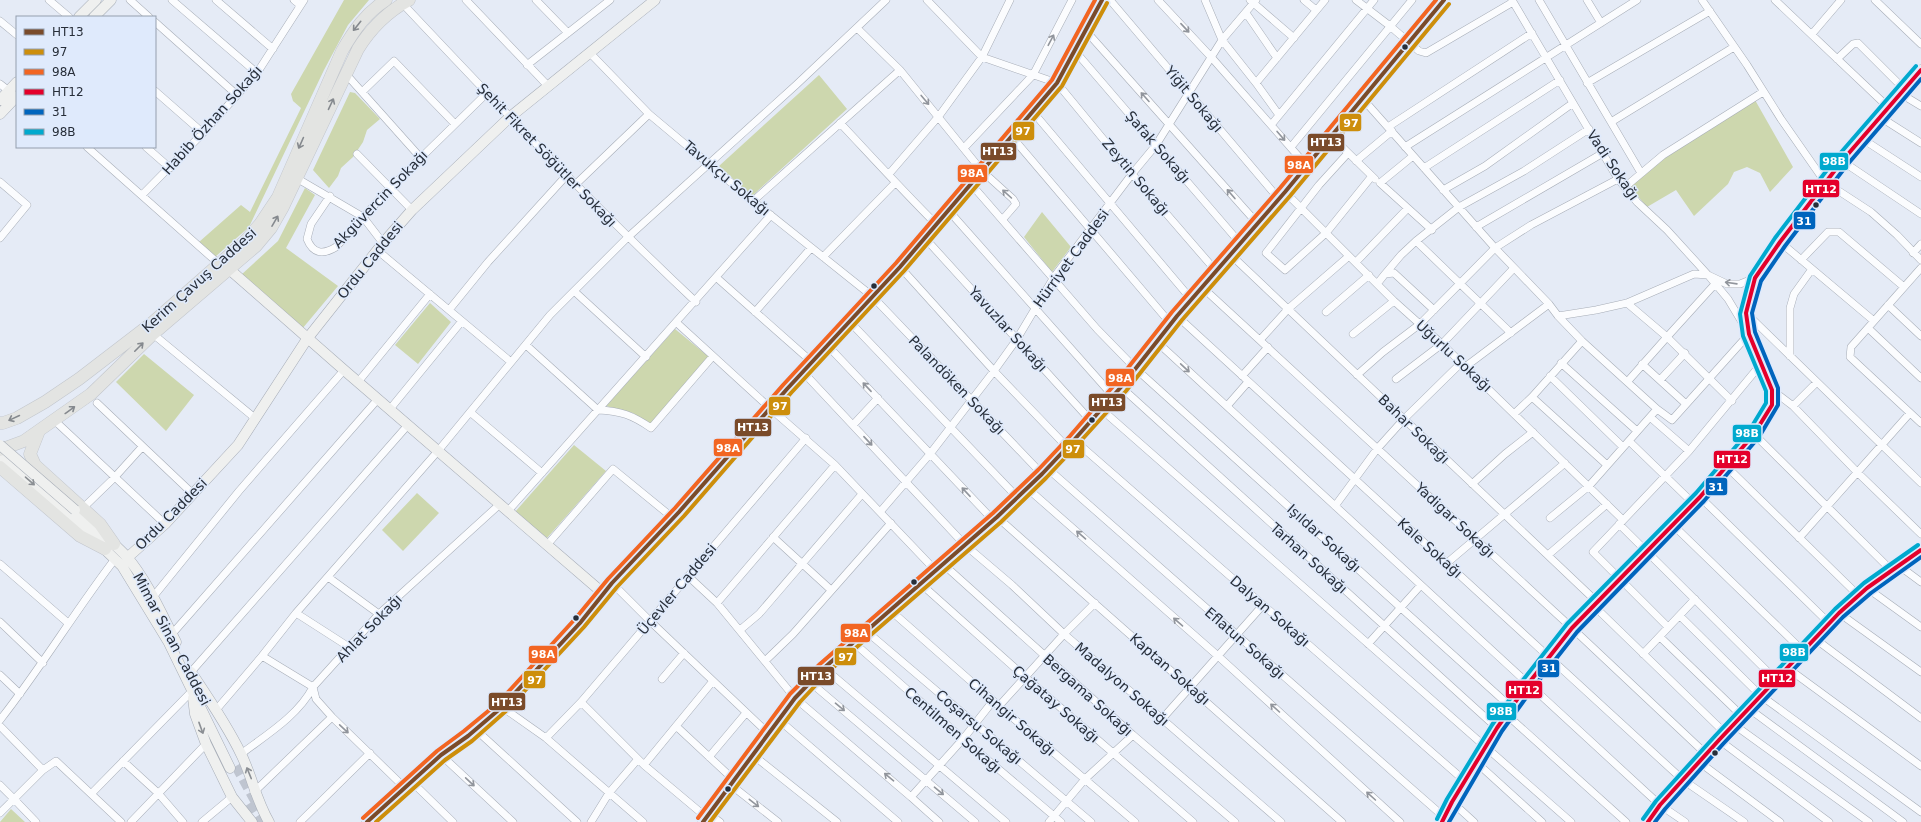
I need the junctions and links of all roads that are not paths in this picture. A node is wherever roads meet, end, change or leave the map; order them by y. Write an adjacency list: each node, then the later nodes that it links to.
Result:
1 (49, 0): 42 (street)
2 (96, 0): 43 (main road)
3 (111, 0): 44 (main road)
4 (130, 0): 45 (street)
5 (172, 0): 72 (street)
6 (216, 0): 62 (street)
7 (294, 0): 37 (street)
8 (466, 0): 70 (street)
9 (536, 0): 52 (street)
10 (609, 0): 52 (street)
11 (655, 0): 64 (main road, Ordu Caddesi)
12 (886, 0): 50 (street)
13 (927, 0): 65 (street)
14 (1010, 0): 65 (street)
15 (1072, 0): 74 (street, one-way to 15)
16 (1102, 0): 51 (main road)
17 (1110, 0): 89 (street, Yiğit Sokağı)
18 (1158, 0): 66 (street, one-way to 66)
19 (1205, 0): 57 (street)
20 (1304, 0): 39 (street)
21 (1325, 0): 39 (street)
22 (1356, 0): 38 (street)
23 (1374, 0): 38 (street)
24 (1412, 0): 49 (street)
25 (1444, 0): 58 (main road)
26 (1539, 0): 60 (street)
27 (1587, 0): 48 (street)
28 (1637, 0): 48 (street)
29 (1702, 0): 40 (street)
30 (1775, 0): 54 (street)
31 (1841, 0): 54 (street)
32 (1875, 0): 59 (street)
33 (381, 1): 186 (main road, Kerim Çavuş Caddesi, one-way to 186)
34 (1253, 1): 41 (street, Hürriyet Caddesi); 56 (street)
35 (1513, 1): 53 (street, Vadi Sokağı); 58 (street)
36 (406, 2): 73 (main road, Kerim Çavuş Caddesi); 88 (street, Şehit Fikret Söğütler Sokağı)
37 (302, 3): 62 (street, Habib Özhan Sokağı)
38 (1367, 8): 49 (street); 99 (street)
39 (1316, 10): 56 (street)
40 (1710, 11): 61 (street); 79 (street)
41 (1246, 13): 57 (street, Hürriyet Caddesi); 67 (street)
42 (68, 16)
43 (81, 16)
44 (95, 16)
45 (148, 16)
46 (0, 21): 55 (street)
47 (156, 23): 87 (street)
48 (1601, 23): 60 (street)
49 (1390, 26): 58 (street); 115 (street)
50 (857, 28): 71 (street); 127 (street)
51 (1086, 31): 63 (main road); 105 (street, one-way to 51)
52 (568, 33): 70 (street)
53 (1532, 33): 68 (street, Vadi Sokağı); 107 (street)
54 (1812, 34): 69 (street)
55 (16, 35)
56 (1294, 38): 67 (street)
57 (1222, 40): 66 (street, Hürriyet Caddesi); 78 (street)
58 (1408, 42): 90 (main road)
59 (1921, 44)
60 (1566, 45): 68 (street); 79 (street)
61 (1734, 47): 85 (street); 102 (street)
62 (273, 50): 72 (street, Habib Özhan Sokağı)
63 (1075, 51): 77 (main road); 114 (street, Şafak Sokağı)
64 (590, 52): 81 (main road, Ordu Caddesi); 97 (street, Tavukçu Sokağı)
65 (982, 57): 74 (street); 98 (street)
66 (1212, 58): 89 (street, Hürriyet Caddesi); 106 (street)
67 (1277, 58): 78 (street)
68 (1546, 58): 76 (street, Vadi Sokağı); 116 (street)
69 (1837, 59): 86 (street); 94 (street)
70 (528, 65): 81 (street)
71 (900, 70): 98 (street, one-way to 98); 103 (street)
72 (257, 73): 87 (street, Habib Özhan Sokağı)
73 (345, 73): 84 (street); 138 (main road, Kerim Çavuş Caddesi, one-way to 73)
74 (1033, 74): 77 (street); 119 (street)
75 (1919, 75): 86 (main road)
76 (1560, 80): 92 (street, Vadi Sokağı); 130 (street)
77 (1057, 83): 95 (main road); 134 (street, Zeytin Sokağı)
78 (1256, 83): 99 (street)
79 (1587, 83): 102 (street)
80 (0, 84): 82 (street)
81 (548, 86): 100 (main road, Ordu Caddesi)
82 (15, 88): 91 (main road); 96 (main road)
83 (156, 92): 109 (street)
84 (362, 92): 104 (street); 124 (street)
85 (1763, 92): 132 (street); 141 (street)
86 (1903, 92): 93 (street); 94 (main road)
87 (237, 94): 109 (street, Habib Özhan Sokağı)
88 (487, 94): 100 (street, Şehit Fikret Söğütler Sokağı); 104 (street, Akgüvercin Sokağı)
89 (1190, 94): 105 (street, Hürriyet Caddesi); 150 (street, Yiğit Sokağı)
90 (1362, 98): 107 (street); 110 (main road)
91 (0, 100)
92 (1573, 103): 108 (street, Vadi Sokağı); 148 (street)
93 (1921, 106)
94 (1889, 108): 101 (main road)
95 (1033, 112): 111 (main road); 153 (street)
96 (0, 114)
97 (649, 114): 127 (street, Tavukçu Sokağı); 144 (street)
98 (939, 116): 119 (street); 133 (street)
99 (1279, 116): 106 (street)
100 (510, 117): 135 (street, Şehit Fikret Söğütler Sokağı); 157 (main road, Ordu Caddesi)
101 (1880, 117): 112 (main road); 113 (street)
102 (1611, 122): 132 (street)
103 (840, 123): 133 (street); 152 (street)
104 (455, 124): 124 (street, Akgüvercin Sokağı)
105 (1170, 124): 114 (street, Hürriyet Caddesi); 164 (street, one-way to 105)
106 (1271, 125): 115 (street, one-way to 115)
107 (1390, 129): 116 (street); 125 (street)
108 (1589, 129): 121 (street, Vadi Sokağı); 154 (street)
109 (203, 133): 129 (street, Habib Özhan Sokağı)
110 (1331, 136): 120 (street); 128 (main road)
111 (1012, 137): 131 (main road); 166 (street, Kale Sokağı)
112 (1861, 138): 126 (main road); 137 (street)
113 (1921, 143)
114 (1156, 146): 134 (street, Hürriyet Caddesi); 174 (street, Şafak Sokağı)
115 (1291, 147): 128 (street)
116 (1405, 147): 123 (street)
117 (88, 148): 149 (street)
118 (147, 148): 129 (street)
119 (964, 148): 131 (street)
120 (1348, 153): 125 (street); 155 (street)
121 (1603, 153): 139 (street, Vadi Sokağı); 165 (street)
122 (356, 154): 147 (street)
123 (1413, 156): 130 (street); 143 (street)
124 (420, 157): 147 (street, Akgüvercin Sokağı)
125 (1356, 161): 136 (street)
126 (1842, 161): 141 (main road); 159 (street)
127 (710, 164): 152 (street, Tavukçu Sokağı); 170 (street)
128 (1306, 165): 150 (main road)
129 (170, 168): 149 (street, Habib Özhan Sokağı)
130 (1424, 168): 148 (street)
131 (982, 171): 145 (main road); 162 (street, one-way to 131)
132 (1641, 173): 146 (street)
133 (889, 174): 142 (street)
134 (1132, 174): 153 (street, Hürriyet Caddesi); 191 (street, Zeytin Sokağı)
135 (566, 176): 144 (street, Şehit Fikret Söğütler Sokağı); 215 (street)
136 (1372, 176): 143 (street); 168 (street)
137 (1921, 177)
138 (298, 178): 151 (street); 186 (main road, Kerim Çavuş Caddesi, one-way to 138)
139 (1618, 179): 146 (street, Vadi Sokağı); 178 (street)
140 (0, 182): 169 (street)
141 (1825, 182): 173 (main road); 179 (street)
142 (895, 183): 163 (street); 182 (street)
143 (1380, 183): 156 (street)
144 (576, 184): 170 (street, Şehit Fikret Söğütler Sokağı)
145 (971, 184): 158 (main road); 162 (street, Işıldar Sokağı)
146 (1624, 187): 193 (street, Vadi Sokağı)
147 (390, 188): 157 (street); 161 (street, Akgüvercin Sokağı)
148 (1444, 190): 154 (street)
149 (142, 195): 186 (street)
150 (1282, 195): 155 (street, Uğurlu Sokağı); 164 (main road)
151 (330, 196): 161 (street); 161 (street, Akgüvercin Sokağı)
152 (753, 201): 160 (street, Tavukçu Sokağı)
153 (1110, 203): 166 (street, Hürriyet Caddesi); 206 (street)
154 (1459, 207): 165 (street); 167 (street)
155 (1301, 208): 168 (street, Uğurlu Sokağı); 168 (street)
156 (1407, 209): 167 (street); 185 (street)
157 (412, 210): 176 (main road, Ordu Caddesi)
158 (948, 210): 163 (main road); 213 (street)
159 (1921, 214)
160 (771, 215): 177 (street, Tavukçu Sokağı); 196 (street)
161 (363, 217): 176 (street)
162 (1003, 219): 195 (street, Işıldar Sokağı)
163 (936, 224): 171 (main road)
164 (1257, 224): 174 (main road)
165 (1476, 227): 178 (street)
166 (1090, 229): 195 (street, Hürriyet Caddesi); 221 (street, Kale Sokağı)
167 (1432, 230): 172 (street)
168 (1326, 233): 181 (street, Uğurlu Sokağı)
169 (0, 238)
170 (627, 238): 203 (street); 208 (street, Şehit Fikret Söğütler Sokağı)
171 (924, 238): 187 (main road); 235 (street, Yavuzlar Sokağı)
172 (1416, 241): 192 (street); 199 (street)
173 (1780, 242): 183 (street); 197 (main road)
174 (1240, 243): 180 (main road)
175 (1921, 244): 179 (street)
176 (380, 246): 204 (street); 234 (main road, Ordu Caddesi)
177 (811, 248): 182 (street, Tavukçu Sokağı); 217 (street)
178 (1495, 248): 188 (street); 199 (street)
179 (1913, 253): 184 (street)
180 (1231, 255): 191 (main road); 214 (street, Bahar Sokağı)
181 (1349, 256): 185 (street, Uğurlu Sokağı); 214 (street)
182 (823, 257): 205 (street, Tavukçu Sokağı)
183 (1801, 260): 190 (street); 202 (street)
184 (1921, 260)
185 (1356, 262): 194 (street, Uğurlu Sokağı)
186 (224, 266): 229 (main road, Kerim Çavuş Caddesi); 234 (main road); 247 (main road, Kerim Çavuş Caddesi)
187 (900, 267): 205 (main road); 256 (street, Dalyan Sokağı)
188 (1514, 268): 209 (street); 211 (street)
189 (1921, 268): 202 (street)
190 (1812, 269): 224 (street); 245 (street)
191 (1216, 271): 201 (main road)
192 (1385, 274): 198 (street); 216 (street)
193 (1708, 275): 197 (street, one-way to 193); 200 (street, Vadi Sokağı); 210 (street)
194 (1369, 276): 198 (street, Uğurlu Sokağı); 218 (street)
195 (1054, 277): 213 (street, Hürriyet Caddesi); 254 (street, Işıldar Sokağı)
196 (717, 278): 208 (street); 217 (street)
197 (1754, 278): 219 (main road)
198 (1377, 284): 207 (street, Uğurlu Sokağı)
199 (1460, 284): 209 (street); 216 (street)
200 (1715, 284): 231 (street, Vadi Sokağı); 233 (street)
201 (1202, 287): 206 (main road); 236 (street, Yadigar Sokağı)
202 (1904, 287): 212 (street)
203 (574, 291): 240 (street); 246 (street)
204 (430, 294): 215 (street); 267 (street)
205 (872, 296): 223 (main road); 276 (street, Palandöken Sokağı)
206 (1192, 299): 221 (main road)
207 (1394, 301): 226 (street, Uğurlu Sokağı); 230 (street)
208 (696, 302): 225 (street)
209 (1480, 303): 228 (street); 239 (street)
210 (1627, 303): 220 (street); 233 (street)
211 (1549, 304): 220 (street); 228 (street)
212 (1888, 305): 224 (street); 232 (street)
213 (1035, 308): 235 (street, Hürriyet Caddesi); 272 (street)
214 (1288, 309): 236 (street); 259 (street, Bahar Sokağı)
215 (449, 310): 222 (street)
216 (1434, 310): 226 (street)
217 (755, 312): 249 (street)
218 (1326, 312)
219 (1746, 313): 231 (main road); 245 (street)
220 (1558, 316): 237 (street)
221 (1174, 320): 238 (main road); 260 (street, Kale Sokağı)
222 (462, 321): 248 (street); 282 (street)
223 (849, 321): 241 (main road); 300 (street)
224 (1874, 321): 227 (street)
225 (677, 323): 244 (street, Bergama Sokağı); 246 (street)
226 (1420, 324): 239 (street, Uğurlu Sokağı); 259 (street)
227 (1868, 328): 262 (street); 288 (street)
228 (1511, 333): 253 (street)
229 (153, 334): 258 (main road, Kerim Çavuş Caddesi, one-way to 229); 291 (street)
230 (1353, 334)
231 (1749, 334): 252 (main road); 264 (street)
232 (1921, 336)
233 (1667, 337): 243 (street); 251 (street)
234 (307, 339): 255 (main road); 291 (main road, Ordu Caddesi)
235 (1017, 339): 256 (street, Hürriyet Caddesi); 295 (street, Yavuzlar Sokağı)
236 (1260, 340): 242 (street, Yadigar Sokağı)
237 (1582, 341): 250 (street); 265 (street)
238 (1157, 342): 254 (main road); 280 (street, one-way to 280)
239 (1442, 344): 253 (street, Uğurlu Sokağı); 263 (street)
240 (526, 345): 248 (street); 285 (street)
241 (827, 345): 249 (main road); 274 (street, Kaptan Sokağı, one-way to 241)
242 (1268, 347): 260 (street); 313 (street, Yadigar Sokağı)
243 (1685, 354): 264 (street); 266 (street)
244 (713, 356): 285 (street); 286 (street, Bergama Sokağı)
245 (1790, 356): 269 (street)
246 (646, 357): 285 (street)
247 (105, 358): 258 (main road); 296 (main road, Kerim Çavuş Caddesi, one-way to 296)
248 (511, 362): 287 (street)
249 (812, 362): 257 (main road)
250 (1561, 363): 261 (street); 303 (street)
251 (1642, 364): 265 (street); 266 (street)
252 (1761, 364): 271 (main road); 277 (street)
253 (1463, 365): 289 (street, Uğurlu Sokağı); 292 (street)
254 (1136, 369): 270 (main road); 388 (street, Işıldar Sokağı)
255 (344, 370): 267 (main road); 382 (street)
256 (994, 371): 276 (street, Hürriyet Caddesi); 308 (street, Dalyan Sokağı)
257 (803, 372): 286 (main road); 299 (street, Madalyon Sokağı)
258 (112, 375): 293 (main road, Kerim Çavuş Caddesi, one-way to 258)
259 (1357, 375): 292 (street, Bahar Sokağı)
260 (1242, 376): 268 (street, Kale Sokağı)
261 (1550, 376): 273 (street); 312 (street)
262 (1921, 378)
263 (1396, 379)
264 (1709, 379): 277 (street); 279 (street)
265 (1628, 380): 284 (street)
266 (1660, 380): 279 (street)
267 (358, 382): 275 (main road)
268 (1248, 382): 280 (street); 329 (street, Kale Sokağı)
269 (1817, 382): 281 (street); 310 (street)
270 (1121, 387): 272 (main road); 398 (street, Tarhan Sokağı)
271 (1772, 390): 281 (street); 305 (main road)
272 (1113, 396): 283 (main road)
273 (1532, 397): 289 (street); 321 (street)
274 (878, 398): 299 (street); 317 (street, Kaptan Sokağı)
275 (378, 399): 282 (main road); 404 (street)
276 (972, 401): 300 (street, Hürriyet Caddesi); 324 (street, Palandöken Sokağı)
277 (1732, 401): 316 (street)
278 (97, 403): 311 (street)
279 (1686, 404): 294 (street)
280 (1227, 406): 341 (street)
281 (1793, 406): 326 (street)
282 (390, 409): 298 (main road)
283 (1101, 409): 295 (main road); 410 (street)
284 (1657, 409): 290 (street); 294 (street)
285 (598, 410): 325 (street)
286 (771, 410): 306 (street, Bergama Sokağı); 347 (main road)
287 (470, 412): 315 (street); 325 (street)
288 (1910, 413): 297 (street); 310 (street)
289 (1514, 414): 304 (street, Uğurlu Sokağı)
290 (1650, 417): 302 (street); 303 (street)
291 (256, 419): 335 (main road, Ordu Caddesi)
292 (1404, 419): 313 (street); 331 (street, Bahar Sokağı)
293 (54, 420): 301 (main road, Kerim Çavuş Caddesi); 328 (street)
294 (1672, 420): 302 (street)
295 (1091, 421): 308 (main road)
296 (0, 423)
297 (1921, 424)
298 (408, 425): 315 (main road); 423 (street)
299 (853, 425): 330 (street, Madalyon Sokağı, one-way to 330)
300 (951, 428): 317 (street, Hürriyet Caddesi); 337 (street)
301 (39, 430): 314 (main road, Kerim Çavuş Caddesi); 343 (main road)
302 (1664, 430): 316 (street)
303 (1637, 431): 307 (street)
304 (1533, 432): 319 (street, Uğurlu Sokağı); 331 (street)
305 (1754, 434): 323 (main road); 342 (street)
306 (806, 438): 320 (street, Bergama Sokağı); 371 (street, Üçevler Caddesi)
307 (1629, 441): 312 (street); 327 (street)
308 (1070, 444): 324 (main road); 387 (street, Dalyan Sokağı)
309 (0, 446): 343 (main road, bridge)
310 (1882, 446): 326 (street); 332 (street)
311 (142, 447): 328 (street); 335 (street)
312 (1623, 447): 321 (street)
313 (1377, 449): 329 (street); 357 (street, Yadigar Sokağı)
314 (0, 450)
315 (438, 451): 339 (main road); 372 (street)
316 (1689, 451): 327 (street)
317 (930, 454): 330 (street, Hürriyet Caddesi); 348 (street, Kaptan Sokağı, one-way to 317)
318 (0, 456): 343 (main road, one-way to 343)
319 (1565, 463): 333 (street, Uğurlu Sokağı); 346 (street)
320 (835, 465): 336 (street, Bergama Sokağı); 355 (street)
321 (1607, 465): 333 (street)
322 (0, 467): 360 (main road)
323 (1727, 468): 338 (main road); 356 (street)
324 (1045, 471): 334 (main road); 406 (street, Eflatun Sokağı)
325 (542, 473): 344 (street)
326 (1858, 473): 342 (street); 354 (street)
327 (1666, 477): 338 (street); 350 (street)
328 (114, 478): 343 (street); 352 (street)
329 (1356, 480): 341 (street); 367 (street, Kale Sokağı)
330 (906, 482): 345 (street, Hürriyet Caddesi); 358 (street, Madalyon Sokağı)
331 (1472, 484): 346 (street, Bahar Sokağı)
332 (1921, 484)
333 (1589, 486): 340 (street, Uğurlu Sokağı); 349 (street)
334 (1027, 488): 337 (main road); 417 (street, one-way to 334)
335 (193, 494): 352 (main road, Ordu Caddesi)
336 (862, 494): 345 (street, Bergama Sokağı); 366 (street)
337 (1017, 497): 348 (main road)
338 (1697, 500): 353 (main road); 397 (street)
339 (500, 504): 344 (main road); 392 (street, Ahlat Sokağı)
340 (1607, 504): 350 (street, Uğurlu Sokağı); 363 (street)
341 (1335, 506): 377 (street)
342 (1827, 507): 356 (street); 370 (street)
343 (76, 511): 360 (main road)
344 (508, 511): 359 (main road)
345 (880, 512): 351 (street, Bergama Sokağı)
346 (1504, 515): 357 (street); 363 (street, Bahar Sokağı)
347 (673, 518): 359 (street); 375 (main road)
348 (995, 518): 358 (main road); 385 (street, Kaptan Sokağı)
349 (1550, 518)
350 (1621, 522): 362 (street, Uğurlu Sokağı); 373 (street)
351 (891, 523): 369 (street, Bergama Sokağı); 379 (street)
352 (165, 524): 364 (main road, Ordu Caddesi)
353 (1673, 525): 362 (main road); 412 (street)
354 (1921, 534)
355 (773, 537): 366 (street); 384 (street)
356 (1799, 538): 381 (street)
357 (1476, 539): 367 (street); 400 (street, Yadigar Sokağı)
358 (965, 544): 369 (main road); 405 (street, Madalyon Sokağı)
359 (547, 545): 380 (main road)
360 (110, 546): 364 (main road, Mimar Sinan Caddesi); 365 (main road, Mimar Sinan Caddesi)
361 (1921, 550): 370 (main road)
362 (1647, 551): 373 (main road); 383 (street, Uğurlu Sokağı)
363 (1548, 556): 386 (street, Bahar Sokağı)
364 (127, 558): 382 (main road, Mimar Sinan Caddesi)
365 (115, 559): 396 (street); 434 (main road, Mimar Sinan Caddesi)
366 (802, 563): 379 (street); 402 (street)
367 (1447, 563): 418 (street, Kale Sokağı)
368 (0, 564): 396 (street)
369 (940, 568): 376 (main road); 416 (street, Bergama Sokağı)
370 (1895, 568): 374 (street); 378 (main road)
371 (688, 576): 384 (street); 394 (street, Üçevler Caddesi)
372 (328, 577): 390 (street); 392 (street)
373 (1620, 578): 386 (main road); 399 (street)
374 (1921, 582)
375 (612, 583): 380 (main road); 394 (street)
376 (921, 584): 389 (main road); 426 (street, Çağatay Sokağı)
377 (1421, 585): 388 (street); 431 (street)
378 (1867, 588): 381 (main road); 401 (street)
379 (832, 590): 419 (street)
380 (604, 594): 440 (main road)
381 (1859, 596): 391 (main road)
382 (153, 597): 404 (main road, Mimar Sinan Caddesi)
383 (1695, 599): 393 (street); 428 (street, Uğurlu Sokağı)
384 (717, 603): 402 (street)
385 (1094, 603): 405 (street); 432 (street, Kaptan Sokağı)
386 (1595, 604): 400 (main road); 414 (street, Bahar Sokağı)
387 (1263, 605): 406 (street); 481 (street, Dalyan Sokağı)
388 (1401, 607): 398 (street); 442 (street, Işıldar Sokağı)
389 (890, 610): 403 (main road); 439 (street, Cihangir Sokağı)
390 (296, 613): 411 (street); 415 (street)
391 (1839, 613): 397 (main road); 424 (street)
392 (380, 614): 411 (street, Ahlat Sokağı)
393 (1680, 616): 399 (street); 436 (street)
394 (650, 621): 413 (street); 438 (street, Üçevler Caddesi)
395 (0, 622): 420 (street)
396 (68, 623): 420 (street)
397 (1829, 623): 408 (main road)
398 (1385, 626): 410 (street); 454 (street, Tarhan Sokağı)
399 (1668, 627): 407 (street)
400 (1572, 628): 418 (main road); 466 (street, Yadigar Sokağı)
401 (1921, 628)
402 (740, 630): 419 (street)
403 (866, 631): 409 (main road); 450 (street, Coşarsu Sokağı)
404 (172, 634): 423 (main road, Mimar Sinan Caddesi)
405 (1064, 634): 416 (street); 447 (street, Madalyon Sokağı)
406 (1236, 635): 417 (street); 499 (street, Eflatun Sokağı)
407 (1660, 637): 414 (street); 444 (street)
408 (1814, 638): 412 (main road); 446 (street)
409 (853, 642): 422 (main road); 460 (street, Centilmen Sokağı)
410 (1368, 644): 462 (street)
411 (349, 647): 433 (street, Ahlat Sokağı)
412 (1802, 650): 421 (main road)
413 (684, 653): 427 (street); 429 (street)
414 (1643, 654): 458 (street, Bahar Sokağı)
415 (262, 656): 433 (street); 441 (street)
416 (1044, 656): 426 (street); 457 (street, Bergama Sokağı)
417 (1218, 656): 432 (street); 529 (street, one-way to 417)
418 (1549, 657): 431 (main road); 480 (street, Kale Sokağı)
419 (765, 661): 437 (street)
420 (43, 663): 435 (street)
421 (1786, 667): 428 (main road); 476 (street)
422 (824, 668): 430 (main road); 475 (street)
423 (191, 672): 434 (main road, Mimar Sinan Caddesi); 441 (main road)
424 (1921, 672)
425 (0, 675): 435 (street)
426 (1025, 677): 439 (street); 465 (street, Çağatay Sokağı)
427 (662, 679)
428 (1775, 679): 436 (main road)
429 (713, 681): 443 (street); 453 (street)
430 (810, 682): 437 (main road); 479 (street, one-way to 479)
431 (1528, 684): 442 (main road); 494 (street)
432 (1190, 687): 447 (street); 528 (street, Kaptan Sokağı)
433 (314, 688): 445 (street); 464 (street, Ahlat Sokağı)
434 (192, 690): 461 (main road, one-way to 461); 471 (street)
435 (20, 694): 448 (street)
436 (1760, 695): 444 (main road); 495 (street)
437 (795, 698): 449 (main road); 490 (street, one-way to 437)
438 (581, 702): 459 (street, Üçevler Caddesi); 470 (street)
439 (996, 704): 450 (street); 478 (street, Cihangir Sokağı)
440 (502, 707): 455 (main road); 459 (street)
441 (216, 710): 464 (main road)
442 (1510, 711): 454 (main road); 533 (street, Işıldar Sokağı)
443 (746, 712): 456 (street); 469 (street)
444 (1745, 712): 451 (main road); 539 (street)
445 (332, 717): 463 (street, one-way to 463); 485 (street)
446 (1921, 718)
447 (1162, 719): 527 (street, Madalyon Sokağı)
448 (0, 720)
449 (779, 720): 456 (main road); 518 (street)
450 (975, 724): 460 (street); 492 (street, Coşarsu Sokağı)
451 (1734, 724): 458 (main road); 538 (street)
452 (0, 726): 477 (street)
453 (676, 726): 469 (street); 474 (street)
454 (1498, 728): 462 (main road)
455 (475, 729): 467 (main road); 512 (street)
456 (769, 734): 468 (main road)
457 (1134, 735): 465 (street); 526 (street, Bergama Sokağı)
458 (1722, 736): 466 (main road); 500 (street, Bahar Sokağı)
459 (546, 738): 488 (street)
460 (963, 739): 475 (street); 498 (street, Centilmen Sokağı)
461 (206, 744): 487 (street); 489 (main road)
462 (1486, 747): 473 (main road); 532 (street)
463 (370, 753): 483 (street); 508 (street)
464 (241, 754): 485 (main road, one-way to 464)
465 (1113, 754): 478 (street); 525 (street, Çağatay Sokağı)
466 (1706, 754): 472 (main road)
467 (441, 755): 483 (main road); 511 (street, one-way to 511)
468 (753, 755): 482 (main road); 517 (street)
469 (709, 757): 482 (street)
470 (638, 759): 474 (street); 488 (street)
471 (123, 761): 486 (street); 487 (street)
472 (1698, 762): 480 (main road); 537 (street)
473 (1476, 763): 481 (main road); 531 (street)
474 (644, 765): 497 (street)
475 (940, 766): 479 (street); 521 (street)
476 (1921, 766)
477 (43, 770): 486 (street); 491 (street)
478 (1085, 779): 492 (street); 524 (street, Cihangir Sokağı)
479 (926, 780): 490 (street); 520 (street, one-way to 520)
480 (1683, 780): 494 (main road); 536 (street, Kale Sokağı)
481 (1466, 782): 493 (main road)
482 (732, 783): 497 (main road); 516 (street, one-way to 516)
483 (409, 785): 509 (main road); 510 (street)
484 (0, 786): 491 (street)
485 (254, 792): 507 (main road)
486 (92, 793): 502 (street)
487 (158, 793): 503 (street); 504 (street)
488 (609, 793): 513 (street); 514 (street)
489 (232, 797): 505 (street); 506 (main road)
490 (911, 797): 519 (street)
491 (14, 799): 496 (street); 501 (street)
492 (1067, 801): 498 (street); 523 (street, Coşarsu Sokağı)
493 (1452, 802): 499 (main road); 530 (street)
494 (1660, 805): 534 (main road); 535 (street)
495 (1921, 812)
496 (0, 813)
497 (706, 818): 515 (street)
498 (1052, 819): 522 (street, Centilmen Sokağı)
499 (1441, 820)
500 (1824, 821)
501 (36, 822)
502 (121, 822)
503 (131, 822)
504 (183, 822)
505 (202, 822)
506 (252, 822)
507 (269, 822)
508 (300, 822)
509 (367, 822)
510 (453, 822)
511 (513, 822)
512 (577, 822)
513 (591, 822)
514 (643, 822)
515 (720, 822)
516 (778, 822)
517 (837, 822)
518 (898, 822)
519 (938, 822)
520 (975, 822)
521 (1006, 822)
522 (1061, 822)
523 (1091, 822)
524 (1135, 822)
525 (1193, 822)
526 (1235, 822)
527 (1281, 822)
528 (1342, 822)
529 (1400, 822)
530 (1474, 822)
531 (1542, 822)
532 (1571, 822)
533 (1626, 822)
534 (1648, 822)
535 (1685, 822)
536 (1744, 822)
537 (1780, 822)
538 (1869, 822)
539 (1903, 822)

